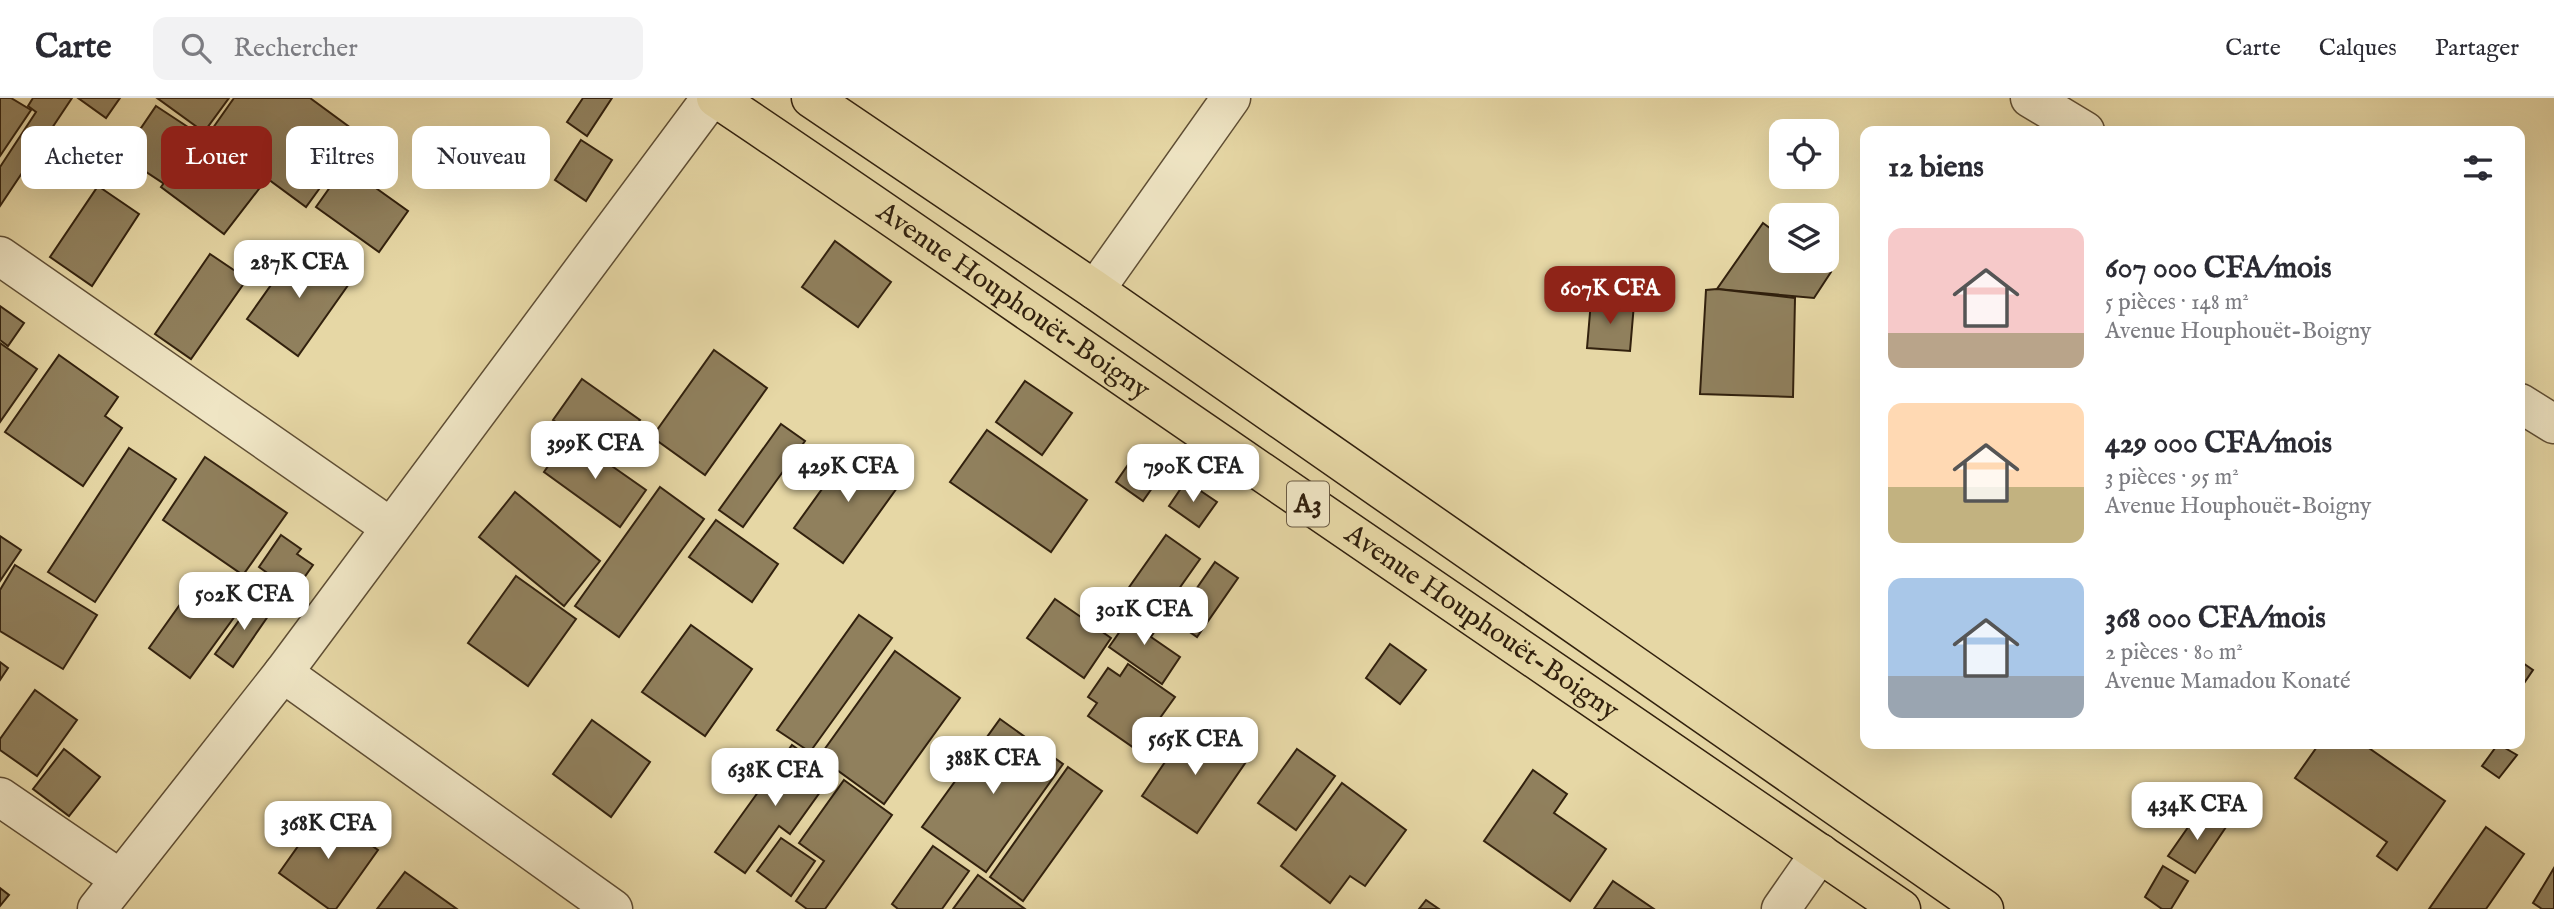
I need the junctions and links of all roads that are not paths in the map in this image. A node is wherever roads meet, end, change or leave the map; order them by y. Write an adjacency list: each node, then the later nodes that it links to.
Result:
1 (714, 98): 10 (street); 13 (highway, Avenue Houphouët-Boigny / A3)
2 (811, 98): 7 (highway, Avenue Houphouët-Boigny / A3)
3 (1231, 98): 7 (street)
4 (2030, 98): 5 (street)
5 (2077, 126)
6 (0, 256): 10 (street)
7 (1095, 290): 19 (highway, Avenue Houphouët-Boigny / A3)
8 (2525, 406): 9 (street)
9 (2554, 424)
10 (390, 527): 11 (street)
11 (283, 673): 14 (street); 16 (street)
12 (0, 797): 14 (street)
13 (1820, 853): 17 (street); 18 (highway, Avenue Houphouët-Boigny / A3)
14 (120, 879): 15 (street)
15 (97, 909)
16 (613, 909)
17 (1781, 909)
18 (1901, 909)
19 (1984, 909)

